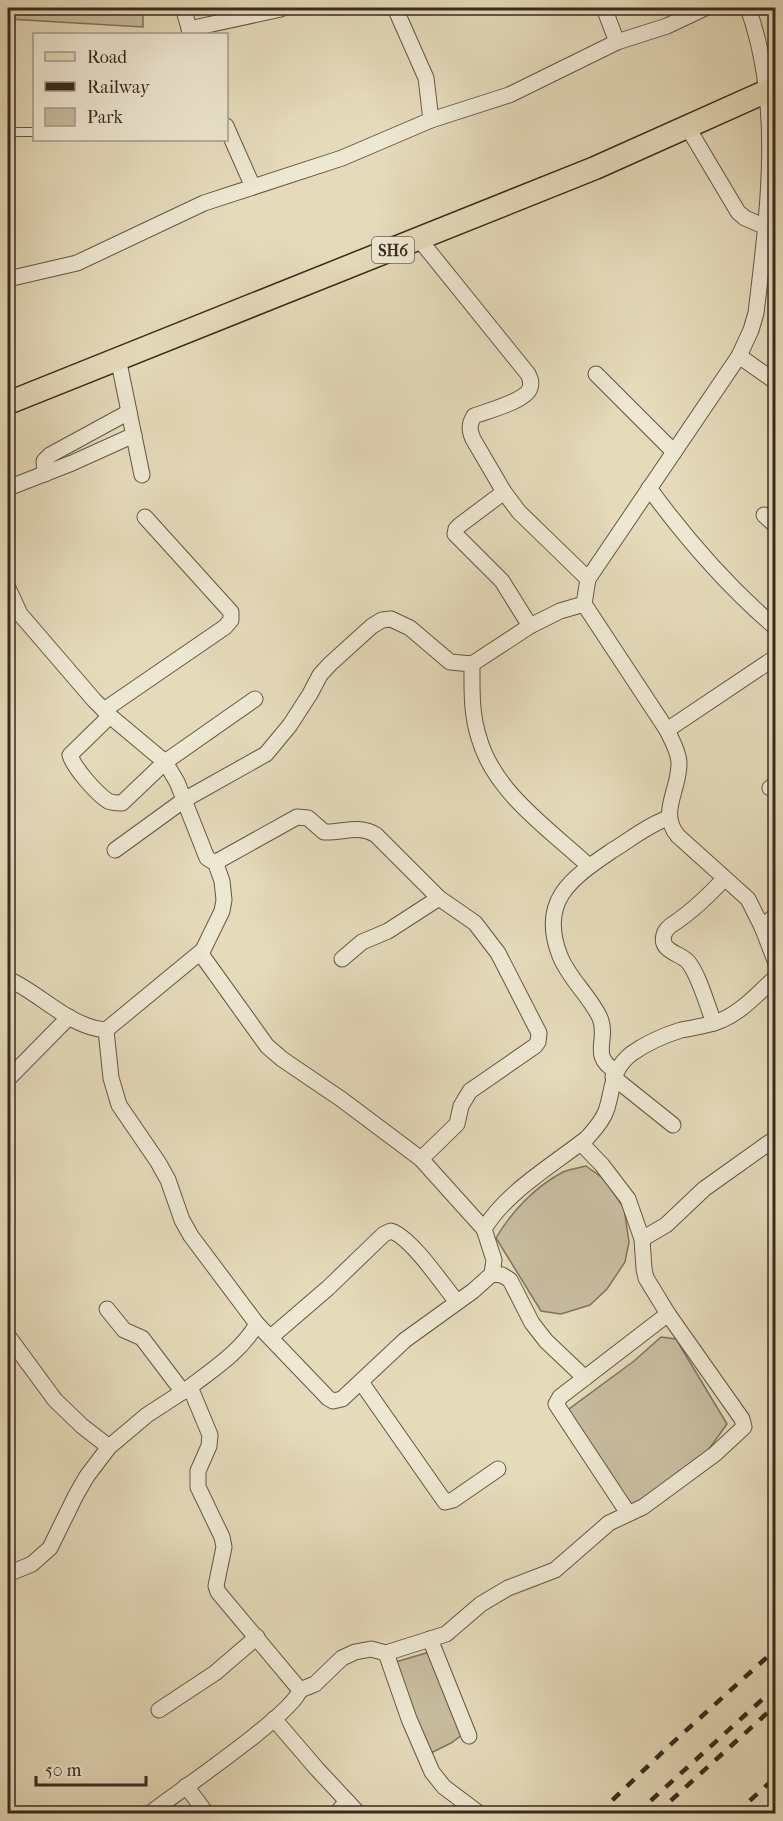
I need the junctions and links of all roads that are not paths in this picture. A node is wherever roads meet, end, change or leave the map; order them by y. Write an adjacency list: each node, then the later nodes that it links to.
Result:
1 (183, 8): 7 (street)
2 (395, 8): 10 (street)
3 (604, 8): 8 (street)
4 (705, 8): 8 (street)
5 (748, 8): 9 (street)
6 (281, 9): 7 (street)
7 (190, 32)
8 (617, 42): 10 (street)
9 (774, 88): 11 (main road, SH6); 15 (street)
10 (431, 120): 16 (street)
11 (688, 128): 17 (street); 18 (main road, SH6)
12 (228, 130): 16 (street)
13 (8, 132): 14 (lane)
14 (33, 132)
15 (774, 164): 17 (street)
16 (254, 187): 19 (street)
17 (766, 226): 20 (street)
18 (419, 239): 21 (main road, SH6); 32 (street)
19 (8, 279)
20 (739, 356): 23 (street); 27 (street)
21 (118, 358): 24 (main road, SH6); 25 (street)
22 (596, 374): 27 (street)
23 (776, 382)
24 (8, 403)
25 (129, 412): 26 (street); 28 (street)
26 (134, 435): 28 (street); 29 (street)
27 (674, 452): 31 (street)
28 (45, 474): 30 (street)
29 (142, 475)
30 (8, 488)
31 (649, 488): 36 (street); 41 (street)
32 (504, 492): 36 (street); 40 (street)
33 (764, 515): 35 (street)
34 (145, 517): 45 (street)
35 (776, 526)
36 (588, 579): 38 (street)
37 (8, 588): 39 (street)
38 (584, 604): 40 (street); 46 (street)
39 (12, 610): 45 (street)
40 (530, 626): 43 (street)
41 (775, 628)
42 (776, 657): 46 (street)
43 (472, 664): 48 (street); 52 (street)
44 (255, 699): 47 (street)
45 (107, 713): 47 (street); 47 (street)
46 (667, 730): 49 (street)
47 (165, 762): 48 (street)
48 (184, 800): 50 (street); 51 (street)
49 (668, 818): 52 (street); 53 (street)
50 (115, 850)
51 (217, 864): 54 (street); 57 (street)
52 (589, 867): 65 (street)
53 (724, 879): 56 (street); 63 (street)
54 (439, 898): 58 (street); 70 (street)
55 (776, 915): 56 (street)
56 (762, 927): 59 (street)
57 (201, 954): 64 (street); 70 (street)
58 (342, 959)
59 (776, 963)
60 (776, 977): 63 (street)
61 (8, 979): 62 (street)
62 (69, 1017): 64 (street); 66 (street)
63 (714, 1023): 65 (street)
64 (106, 1030): 77 (street)
65 (615, 1074): 67 (street); 69 (street)
66 (8, 1079)
67 (673, 1125)
68 (770, 1142): 72 (street)
69 (581, 1143): 71 (street); 72 (street)
70 (421, 1159): 71 (street)
71 (484, 1229): 73 (street)
72 (642, 1239): 76 (street)
73 (492, 1274): 74 (street); 80 (street)
74 (457, 1302): 79 (street); 81 (street)
75 (107, 1309): 82 (street)
76 (668, 1314): 80 (street); 85 (street)
77 (258, 1324): 79 (street); 82 (street)
78 (8, 1336): 83 (street)
79 (271, 1337): 81 (street)
80 (585, 1378): 85 (street)
81 (361, 1382): 84 (street)
82 (187, 1390): 83 (street); 87 (street)
83 (109, 1447): 86 (street)
84 (498, 1469)
85 (628, 1513): 88 (street)
86 (8, 1574)
87 (257, 1637): 90 (street); 91 (street)
88 (430, 1639): 89 (street); 93 (street)
89 (386, 1653): 90 (street); 100 (street)
90 (300, 1690): 92 (street)
91 (159, 1710)
92 (274, 1719): 94 (street); 95 (street)
93 (469, 1736)
94 (186, 1786): 96 (street); 97 (street)
95 (347, 1802): 98 (street); 99 (street)
96 (149, 1814)
97 (207, 1814)
98 (336, 1814)
99 (360, 1814)
100 (480, 1814)

